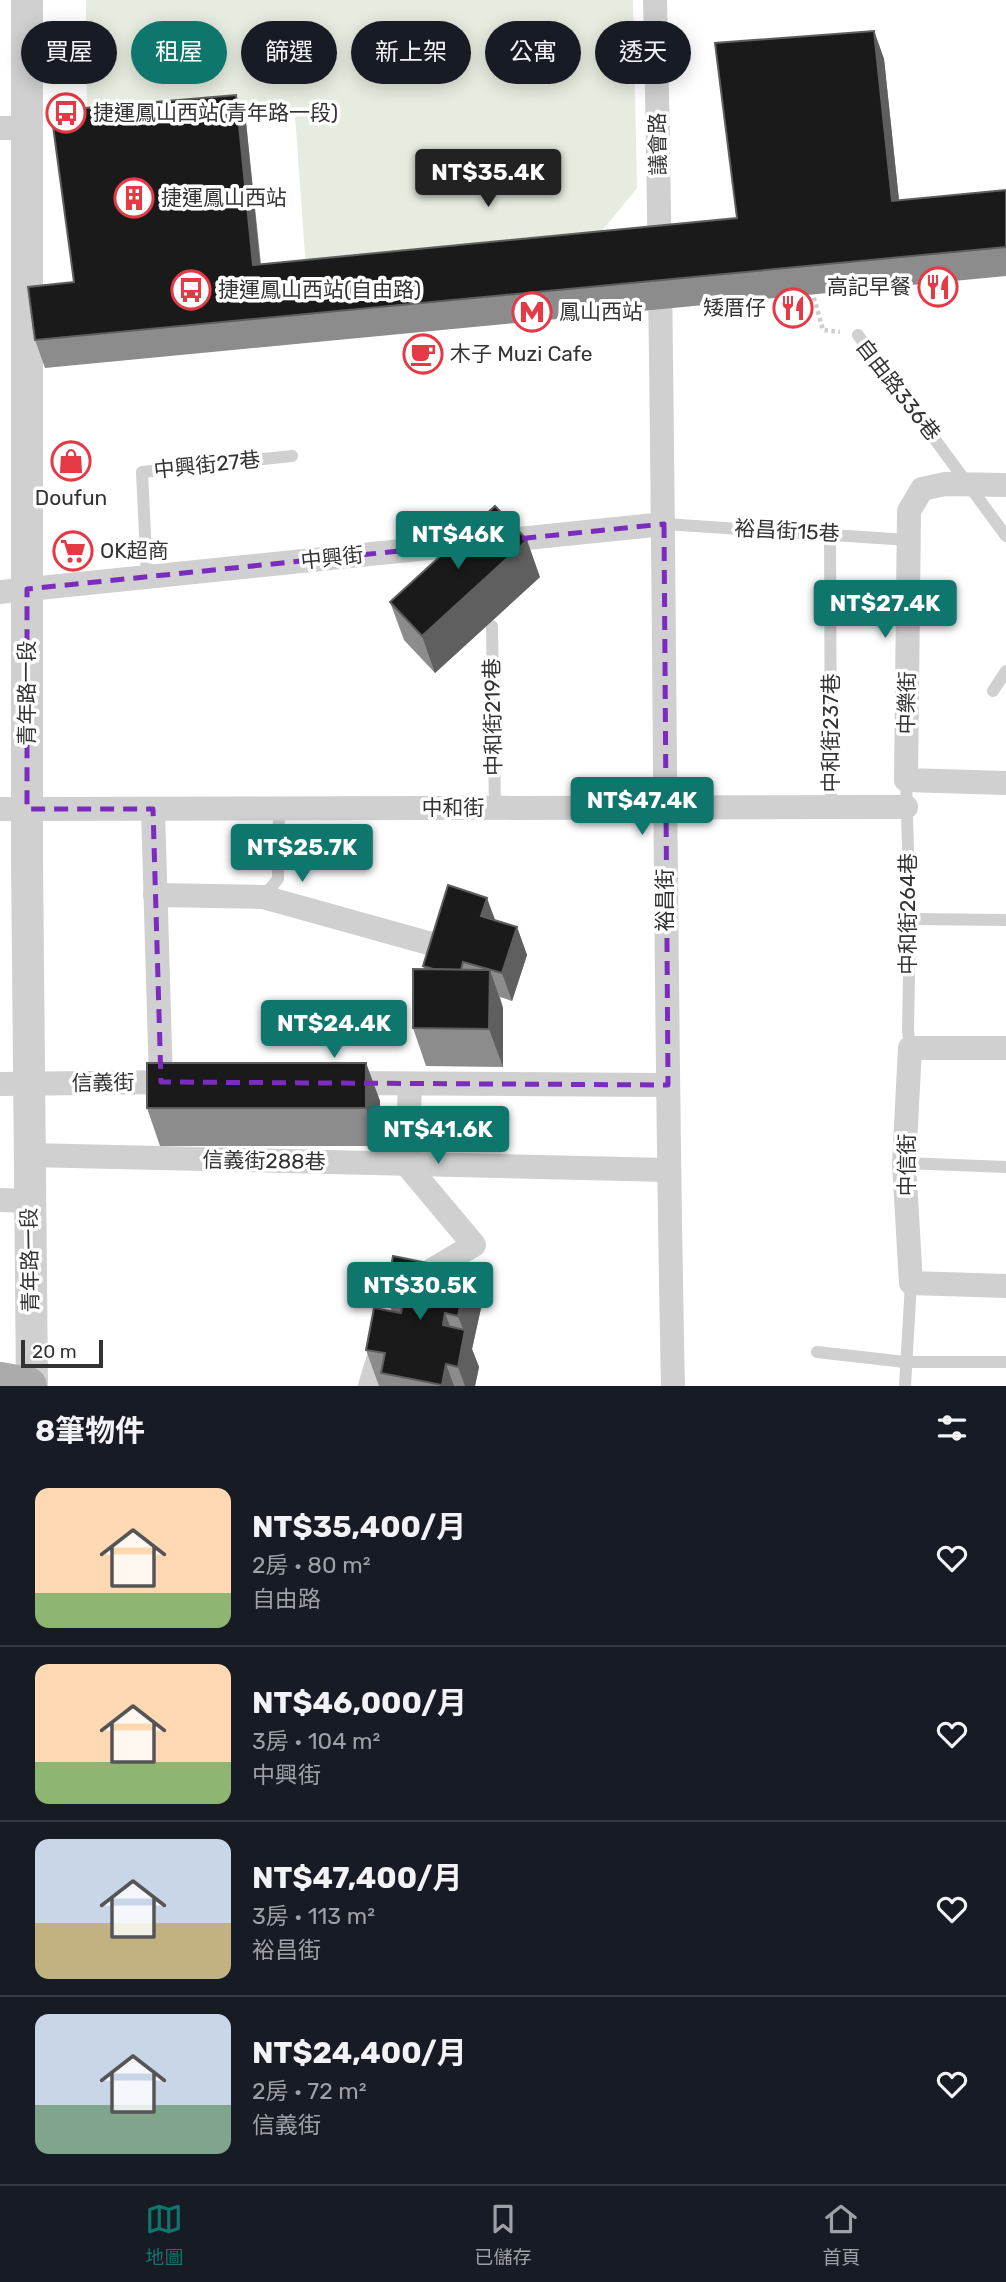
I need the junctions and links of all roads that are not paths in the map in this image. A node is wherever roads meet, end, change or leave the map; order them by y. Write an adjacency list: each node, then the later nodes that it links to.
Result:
1 (27, 0): 3 (street, 青年路一段)
2 (655, 0): 4 (street, 議會路)
3 (14, 128): 7 (street, 青年路一段)
4 (673, 286): 5 (street); 11 (street, 裕昌街)
5 (630, 292)
6 (858, 335): 9 (lane, 自由路336巷)
7 (26, 348): 16 (street, 青年路一段)
8 (292, 456): 15 (lane, 中興街27巷)
9 (970, 484): 10 (street, 中樂街); 13 (lane, 自由路336巷); 14 (street, 中樂街)
10 (1006, 485)
11 (664, 524): 12 (lane, 裕昌街15巷); 15 (street, 中興街); 22 (street, 裕昌街)
12 (830, 533): 14 (lane, 裕昌街15巷); 23 (lane, 中和街237巷)
13 (1006, 536)
14 (909, 540): 20 (street, 中樂街)
15 (147, 577): 16 (street, 中興街)
16 (14, 591): 28 (street, 青年路一段)
17 (492, 626): 27 (lane, 中和街219巷)
18 (1006, 671): 19 (lane)
19 (993, 691)
20 (906, 780): 21 (street); 24 (lane, 中和街264巷)
21 (1006, 783)
22 (665, 807): 23 (street, 中和街); 27 (street, 中和街); 41 (street, 裕昌街)
23 (831, 807): 24 (street, 中和街)
24 (906, 807): 31 (lane, 中和街264巷)
25 (153, 808): 26 (street, 中和街); 28 (street, 中和街); 29 (street)
26 (279, 808): 27 (street, 中和街); 30 (lane)
27 (495, 808)
28 (13, 809): 39 (street, 青年路一段)
29 (155, 895): 30 (street); 36 (street)
30 (264, 897): 33 (street)
31 (910, 919): 32 (lane); 34 (lane, 中和街264巷)
32 (1006, 920)
33 (439, 946)
34 (910, 1048): 35 (street); 43 (street, 中信街)
35 (1006, 1048)
36 (161, 1082): 37 (street, 信義街); 39 (street, 信義街)
37 (203, 1082)
38 (313, 1083): 40 (street)
39 (15, 1084): 42 (street, 青年路一段)
40 (410, 1084): 41 (street); 44 (street)
41 (668, 1086): 46 (street, 裕昌街)
42 (29, 1155): 44 (street, 信義街288巷); 47 (street, 青年路一段)
43 (904, 1163): 45 (lane); 48 (street, 中信街)
44 (407, 1164): 46 (street, 信義街288巷); 50 (street)
45 (1006, 1167)
46 (668, 1170): 58 (street, 裕昌街)
47 (15, 1201): 56 (street, 青年路一段)
48 (911, 1283): 49 (street); 53 (lane)
49 (1006, 1286)
50 (398, 1296)
51 (390, 1321): 57 (street)
52 (817, 1352): 53 (lane)
53 (905, 1362): 54 (lane); 59 (lane)
54 (1006, 1362)
55 (0, 1381): 56 (main road)
56 (30, 1386)
57 (370, 1386)
58 (673, 1386)
59 (905, 1386)

